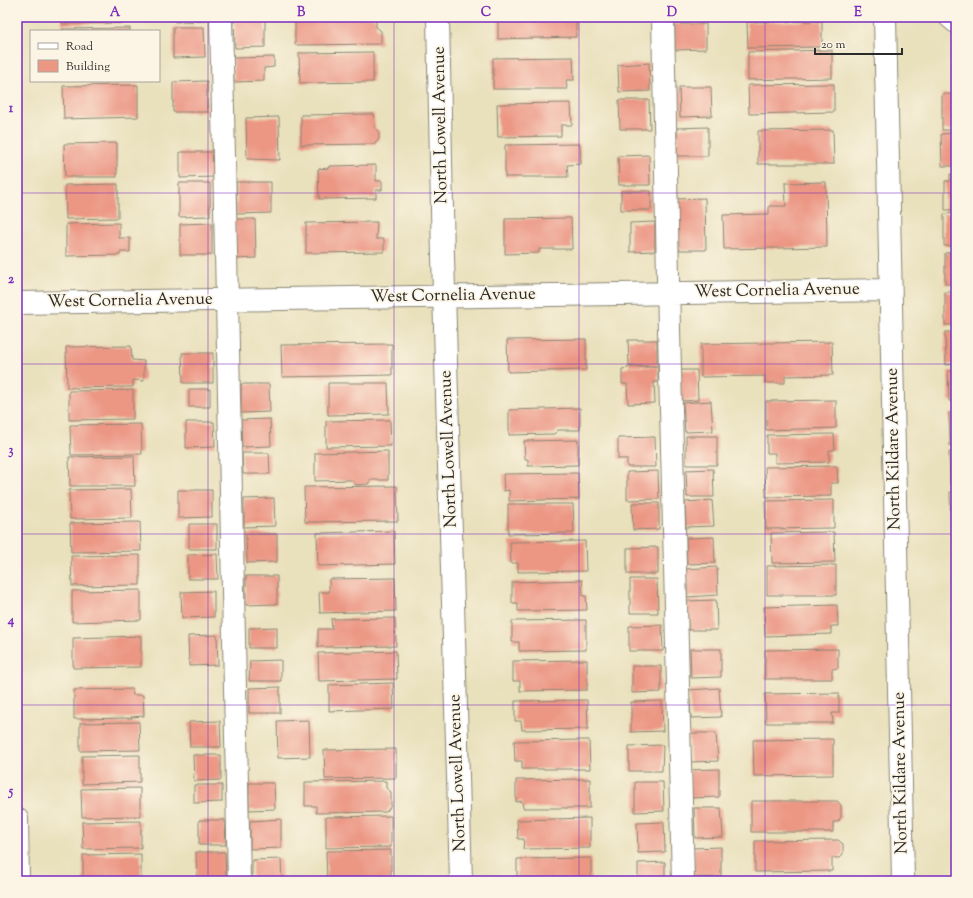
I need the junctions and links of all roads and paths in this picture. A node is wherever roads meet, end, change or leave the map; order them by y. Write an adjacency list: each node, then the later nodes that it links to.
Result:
1 (221, 17): 10 (street)
2 (438, 17): 9 (street, North Lowell Avenue)
3 (663, 17): 8 (street)
4 (885, 17): 7 (street, North Kildare Avenue)
5 (950, 17): 6 (street)
6 (956, 22)
7 (890, 290): 8 (street, West Cornelia Avenue); 17 (street, North Kildare Avenue)
8 (668, 293): 9 (street, West Cornelia Avenue); 16 (street)
9 (444, 296): 10 (street, West Cornelia Avenue); 15 (street, North Lowell Avenue)
10 (227, 300): 11 (street, West Cornelia Avenue); 14 (street)
11 (17, 303)
12 (17, 819): 13 (street)
13 (18, 881)
14 (239, 881)
15 (461, 881)
16 (683, 881)
17 (903, 881)

